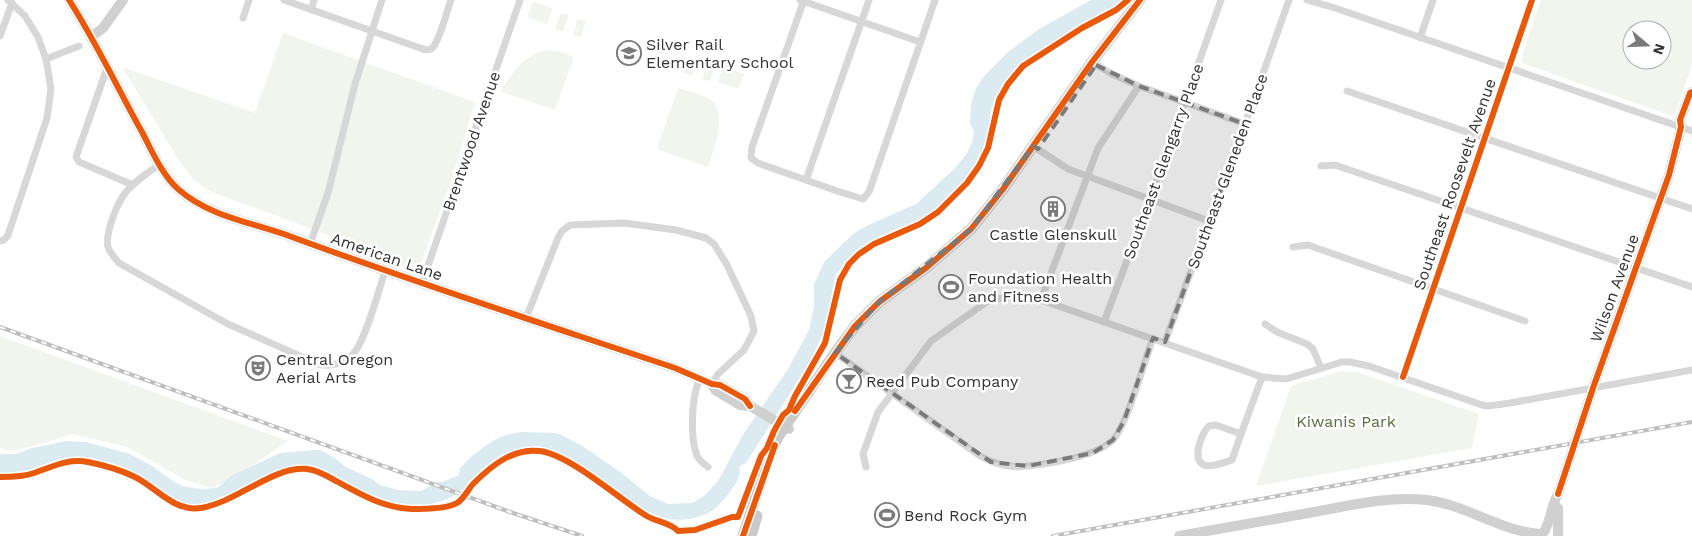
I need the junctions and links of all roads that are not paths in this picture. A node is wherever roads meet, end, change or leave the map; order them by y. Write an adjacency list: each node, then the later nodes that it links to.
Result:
1 (69, 0): 27 (street, American Lane)
2 (123, 0): 27 (street)
3 (249, 0): 23 (street)
4 (284, 0): 22 (street)
5 (314, 0): 22 (street)
6 (382, 0): 25 (street)
7 (451, 0): 25 (street)
8 (520, 0): 60 (street, Brentwood Avenue)
9 (802, 0): 24 (street); 48 (street)
10 (868, 0): 24 (street)
11 (935, 0): 29 (street)
12 (1140, 0): 32 (main road)
13 (1146, 0): 32 (main road)
14 (1221, 0): 38 (street, Southeast Glengarry Place)
15 (1289, 0): 40 (street, Southeast Gleneden Place)
16 (1307, 0): 21 (street)
17 (1337, 0): 21 (street)
18 (1433, 0): 28 (street)
19 (1532, 0): 34 (street, Southeast Roosevelt Avenue)
20 (10, 2): 26 (street); 31 (street)
21 (1335, 8): 28 (street)
22 (311, 10): 25 (street)
23 (242, 18)
24 (861, 21): 29 (street); 48 (street)
25 (371, 31): 56 (street)
26 (0, 36)
27 (91, 37): 33 (street, American Lane)
28 (1420, 38): 34 (street)
29 (920, 42): 48 (street)
30 (79, 46): 31 (street)
31 (46, 59): 55 (street)
32 (1094, 63): 35 (street); 44 (main road)
33 (106, 68): 45 (street, American Lane); 49 (street)
34 (1508, 68): 41 (street); 43 (street, Southeast Roosevelt Avenue)
35 (1139, 86): 38 (street); 47 (street)
36 (1348, 91): 43 (street)
37 (1692, 92): 41 (street, Wilson Avenue)
38 (1185, 102): 40 (street); 51 (street, Southeast Glengarry Place)
39 (1692, 104): 41 (street, Wilson Avenue)
40 (1245, 124): 54 (street, Southeast Gleneden Place)
41 (1680, 127): 42 (street); 50 (street, Wilson Avenue)
42 (1692, 131)
43 (1485, 138): 50 (street); 52 (street, Southeast Roosevelt Avenue)
44 (1036, 147): 47 (street); 70 (main road)
45 (159, 164): 49 (street); 56 (street, American Lane)
46 (1321, 166): 52 (street)
47 (1087, 176): 51 (street); 63 (street)
48 (806, 180)
49 (133, 185): 59 (street)
50 (1660, 198): 53 (street); 58 (street, Wilson Avenue)
51 (1150, 199): 54 (street); 66 (street, Southeast Glengarry Place)
52 (1462, 208): 58 (street); 62 (street, Southeast Roosevelt Avenue)
53 (1692, 209)
54 (1209, 221): 69 (street, Southeast Gleneden Place)
55 (2, 241)
56 (310, 244): 59 (street, American Lane)
57 (1293, 248): 62 (street)
58 (1636, 267): 61 (street); 77 (street, Wilson Avenue)
59 (385, 271): 60 (street, American Lane)
60 (422, 283): 64 (street, American Lane)
61 (1692, 287)
62 (1433, 288): 65 (street); 74 (street, Southeast Roosevelt Avenue)
63 (1041, 300): 66 (street); 78 (street)
64 (526, 318): 75 (street, American Lane); 76 (street)
65 (1525, 321)
66 (1104, 322): 68 (street)
67 (1265, 324): 71 (street)
68 (1153, 338): 69 (street); 78 (street)
69 (1165, 342): 73 (street)
70 (837, 354): 78 (street); 79 (main road)
71 (1322, 368): 73 (street); 74 (street)
72 (1692, 370): 77 (street)
73 (1262, 377): 80 (street)
74 (1403, 378): 77 (street)
75 (700, 379): 76 (street, American Lane); 81 (street)
76 (712, 384): 79 (street, American Lane)
77 (1593, 388): 83 (street, Wilson Avenue)
78 (893, 392): 82 (street)
79 (784, 426): 86 (main road); 87 (main road)
80 (1241, 434): 80 (street)
81 (708, 467)
82 (866, 467)
83 (1558, 494): 85 (street, Wilson Avenue); 90 (street, Wilson Avenue)
84 (1509, 528): 85 (street); 88 (street); 89 (street)
85 (1540, 534): 90 (street)
86 (743, 536)
87 (751, 536)
88 (1178, 536)
89 (1517, 536)
90 (1557, 536)

